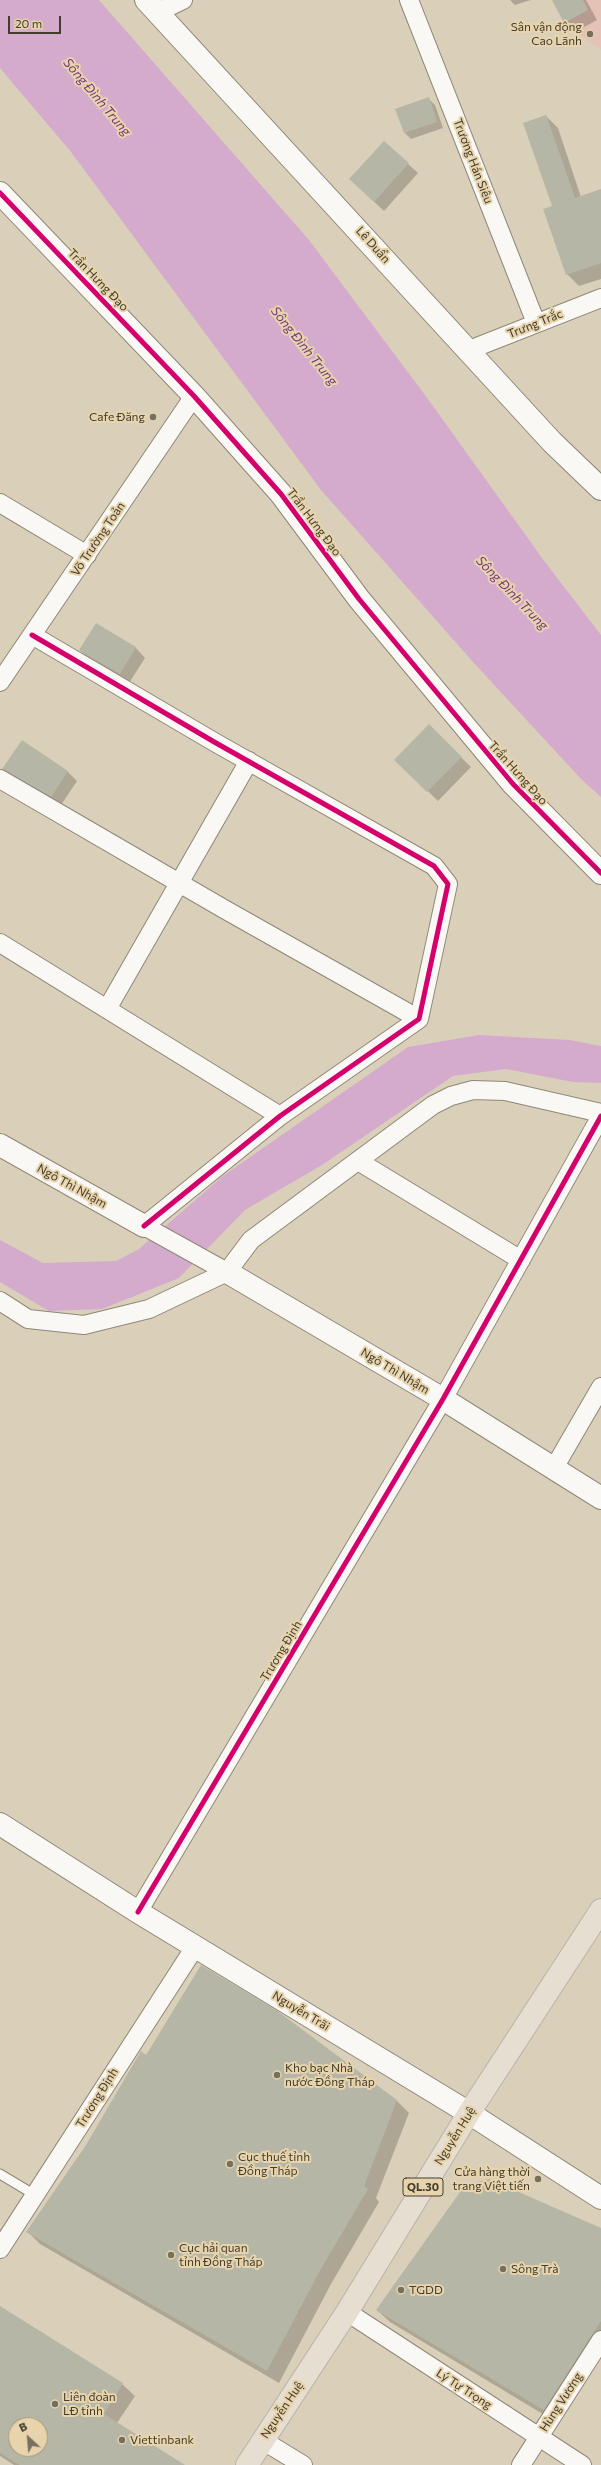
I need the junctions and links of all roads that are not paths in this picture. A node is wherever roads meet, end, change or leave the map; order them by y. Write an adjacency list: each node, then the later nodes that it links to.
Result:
1 (183, 0): 3 (street)
2 (409, 0): 6 (street, Trương Hán Siêu)
3 (152, 6): 7 (street, Lê Duẩn)
4 (0, 193): 8 (street, Trần Hưng Đạo)
5 (601, 298): 6 (street, Trưng Trắc)
6 (536, 323): 7 (street, Trưng Trắc)
7 (469, 350): 9 (street, Lê Duẩn)
8 (194, 396): 11 (street, Võ Trường Toản); 16 (street, Trần Hưng Đạo)
9 (601, 489)
10 (0, 503): 11 (street)
11 (87, 555): 12 (street, Võ Trường Toản)
12 (32, 635): 13 (street, Võ Trường Toản); 14 (street)
13 (0, 682)
14 (249, 761): 17 (street); 20 (street)
15 (0, 779): 17 (street)
16 (601, 873)
17 (179, 883): 19 (street); 20 (street)
18 (0, 943): 19 (street)
19 (107, 1009): 22 (street)
20 (419, 1019): 22 (street)
21 (601, 1113): 25 (street)
22 (280, 1116): 26 (street)
23 (601, 1116): 27 (street, Trương Định)
24 (0, 1145): 26 (street, Ngô Thì Nhậm)
25 (358, 1161): 27 (street); 28 (street)
26 (144, 1226): 28 (street)
27 (520, 1260): 31 (street, Trương Định)
28 (227, 1272): 29 (street); 31 (street, Ngô Thì Nhậm)
29 (0, 1301)
30 (601, 1387): 32 (street)
31 (442, 1399): 32 (street, Ngô Thì Nhậm); 36 (street, Trương Định)
32 (554, 1468): 33 (street, Ngô Thì Nhậm)
33 (601, 1498)
34 (0, 1824): 36 (street, Nguyễn Trãi)
35 (601, 1910): 38 (highway, Nguyễn Huệ / QL.30)
36 (138, 1912): 37 (street, Nguyễn Trãi)
37 (195, 1947): 38 (street, Nguyễn Trãi); 40 (street, Trương Định)
38 (469, 2113): 41 (street, Nguyễn Trãi); 43 (highway, Nguyễn Huệ / QL.30)
39 (0, 2174): 40 (lane)
40 (35, 2195): 42 (street, Trương Định)
41 (601, 2198)
42 (0, 2249)
43 (346, 2312): 45 (street, Lý Tự Trọng); 46 (highway, Nguyễn Huệ / QL.30)
44 (601, 2340): 45 (street, Hùng Vương)
45 (538, 2438): 49 (street, Hùng Vương); 50 (street, Lý Tự Trọng)
46 (262, 2440): 47 (highway, Nguyễn Huệ / QL.30); 48 (street)
47 (247, 2465)
48 (303, 2465)
49 (521, 2465)
50 (582, 2465)

